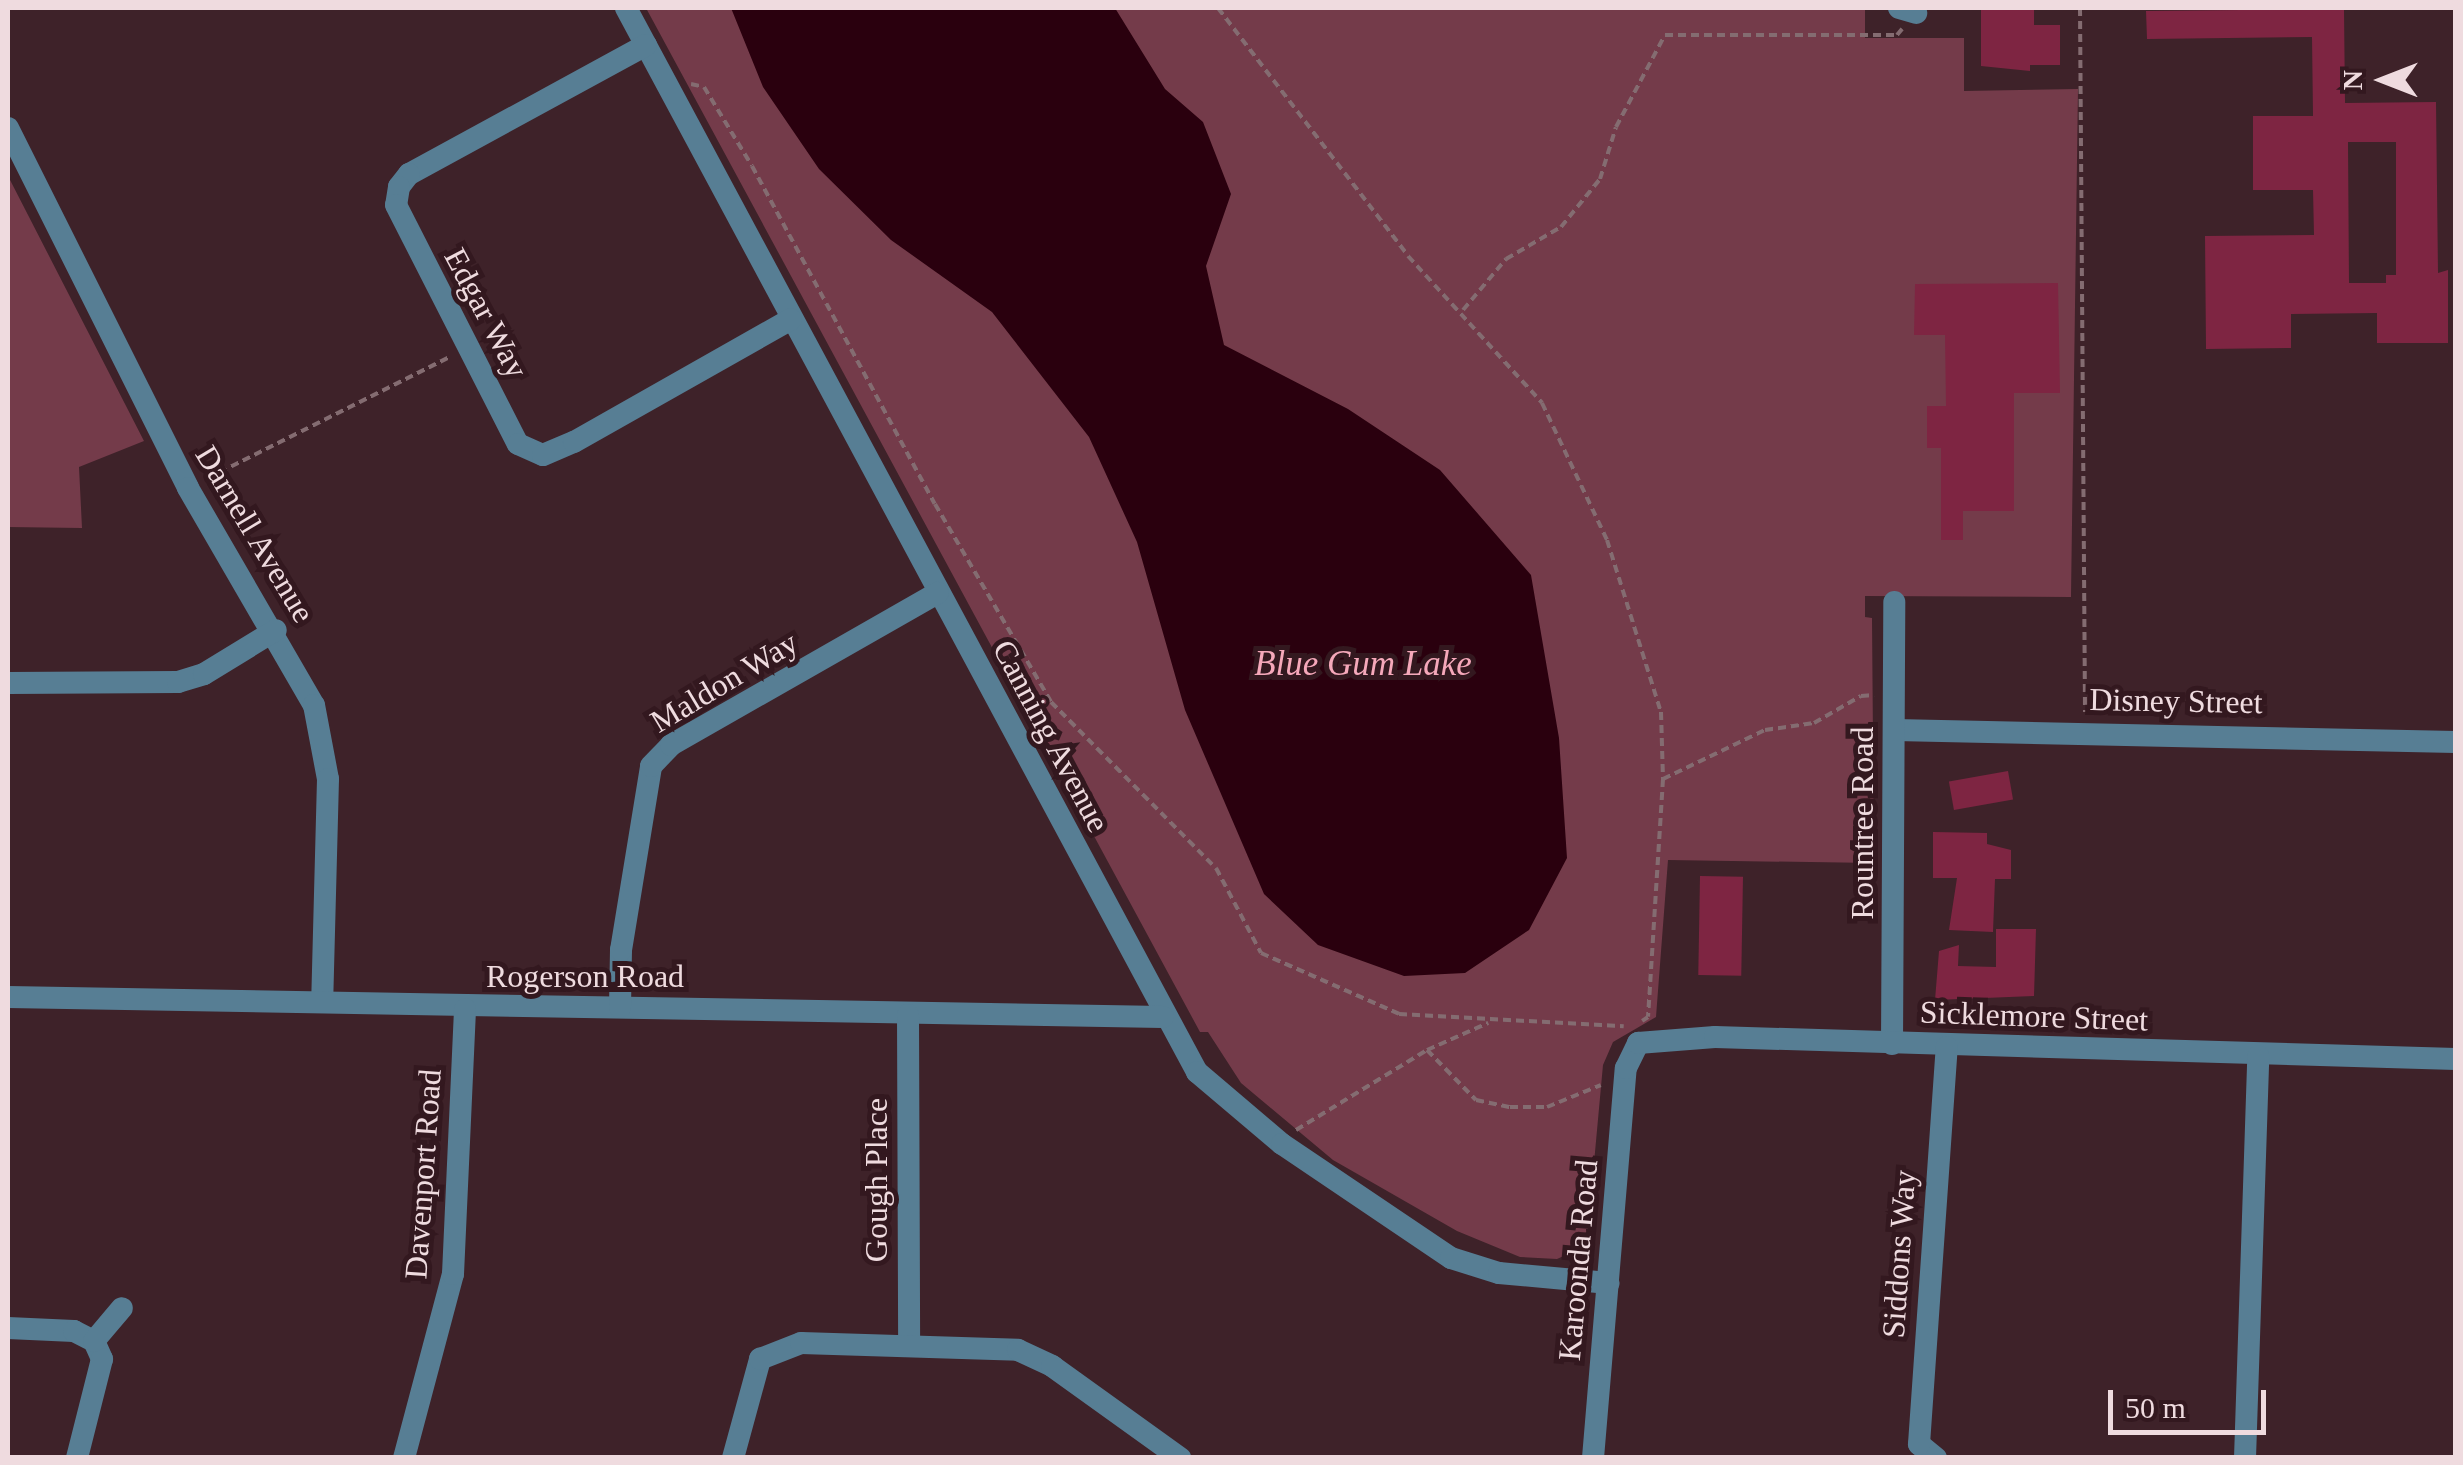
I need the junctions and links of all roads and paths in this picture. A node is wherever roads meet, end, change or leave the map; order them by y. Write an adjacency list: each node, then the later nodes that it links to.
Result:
1 (626, 8): 5 (street, Canning Avenue)
2 (1218, 8): 8 (path)
3 (2080, 8): 18 (path)
4 (1908, 10): 8 (path)
5 (646, 46): 6 (street, Canning Avenue); 10 (street, Edgar Way)
6 (668, 88): 9 (street, Canning Avenue); 27 (path)
7 (8, 128): 11 (street, Darnell Avenue)
8 (1463, 310): 20 (path)
9 (791, 319): 10 (street, Edgar Way); 12 (street, Canning Avenue)
10 (468, 348): 11 (path)
11 (188, 488): 14 (street, Darnell Avenue)
12 (938, 593): 23 (street, Maldon Way); 26 (street, Canning Avenue)
13 (1894, 602): 16 (street, Rountree Road)
14 (276, 630): 15 (street); 22 (street, Darnell Avenue)
15 (8, 684)
16 (1895, 694): 17 (street, Rountree Road); 20 (path)
17 (1895, 730): 18 (street, Disney Street); 28 (street, Rountree Road)
18 (2085, 732): 19 (street, Disney Street)
19 (2454, 736)
20 (1663, 780): 27 (path)
21 (8, 997): 22 (street, Rogerson Road)
22 (322, 1002): 24 (street, Rogerson Road)
23 (620, 1006): 24 (street, Rogerson Road); 25 (street, Rogerson Road)
24 (465, 1008): 41 (street, Davenport Road)
25 (908, 1015): 26 (street, Rogerson Road); 39 (street, Gough Place)
26 (1163, 1017): 34 (street, Canning Avenue)
27 (1490, 1022): 30 (path)
28 (1892, 1044): 29 (street, Sicklemore Street); 33 (street, Sicklemore Street)
29 (1946, 1047): 31 (street, Sicklemore Street); 45 (street, Siddons Way)
30 (1427, 1050): 33 (path); 34 (path)
31 (2258, 1056): 32 (street, Sicklemore Street); 46 (street)
32 (2456, 1059)
33 (1618, 1074): 35 (street, Karoonda Road)
34 (1282, 1144): 35 (street, Canning Avenue)
35 (1609, 1283): 44 (street, Karoonda Road)
36 (122, 1308): 38 (street)
37 (8, 1328): 38 (street)
38 (94, 1341): 40 (street)
39 (909, 1345): 42 (street); 43 (street)
40 (77, 1458)
41 (404, 1458)
42 (733, 1458)
43 (1180, 1458)
44 (1593, 1458)
45 (1936, 1458)
46 (2246, 1458)

